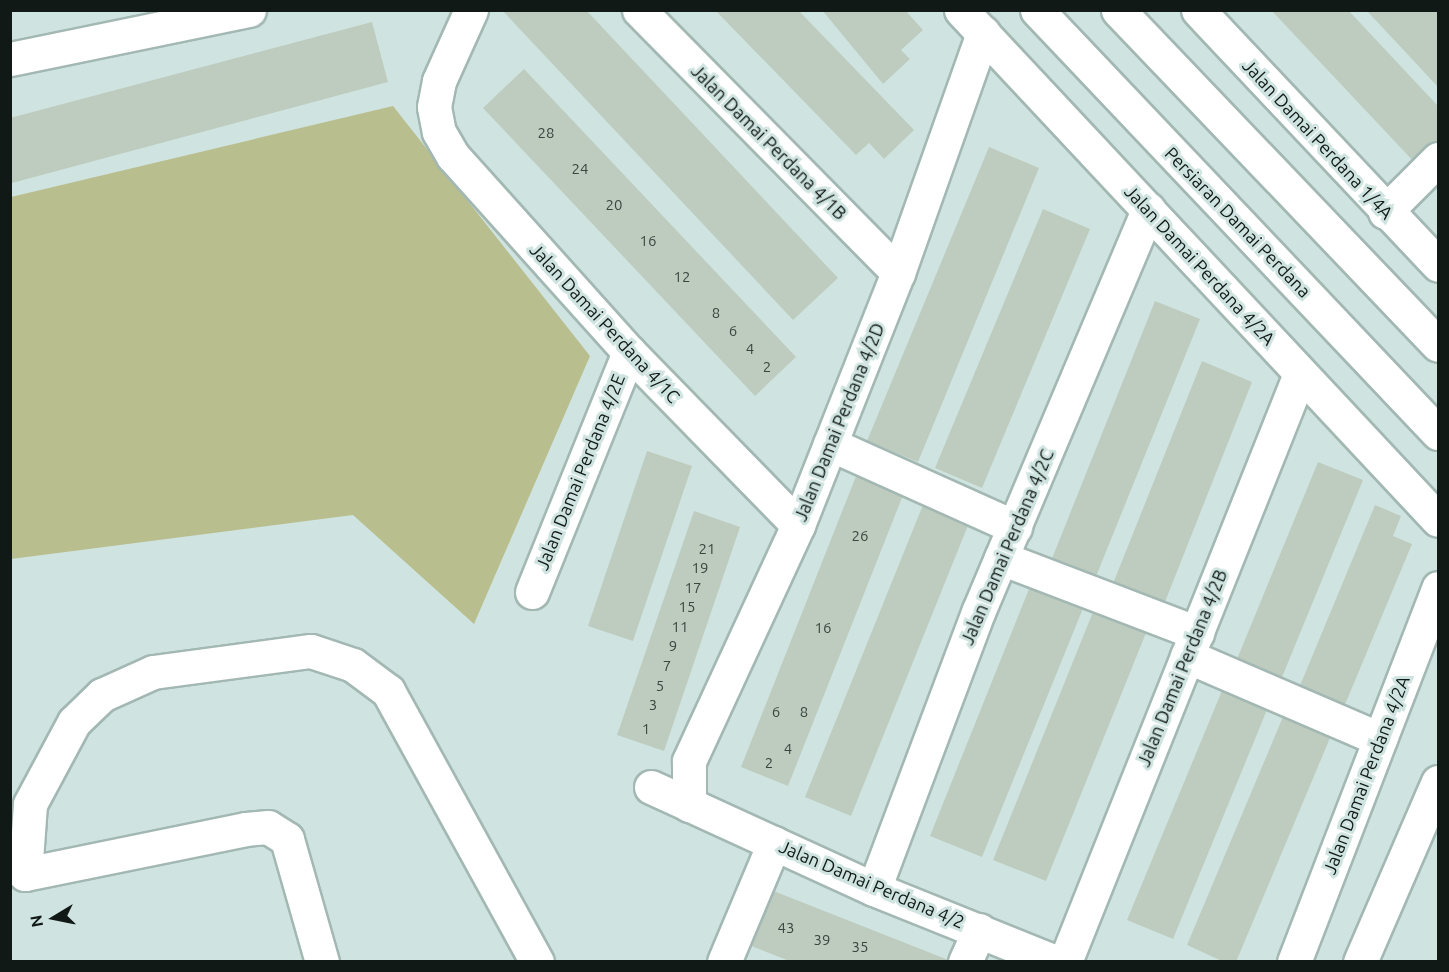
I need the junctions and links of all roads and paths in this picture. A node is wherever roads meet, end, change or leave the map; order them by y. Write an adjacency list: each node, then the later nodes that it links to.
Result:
1 (249, 10): 8 (street)
2 (471, 10): 15 (street, Jalan Damai Perdana 4/1C)
3 (639, 10): 13 (street, Jalan Damai Perdana 4/1B)
4 (1036, 10): 17 (street, Persiaran Damai Perdana)
5 (1118, 10): 14 (street)
6 (1198, 10): 11 (street, Jalan Damai Perdana 1/4A)
7 (972, 22): 10 (street, Jalan Damai Perdana 4/2A); 13 (street, Jalan Damai Perdana 4/2D)
8 (10, 59)
9 (1438, 159): 11 (street)
10 (1148, 209): 16 (street, Jalan Damai Perdana 4/2A); 21 (street, Jalan Damai Perdana 4/2C)
11 (1385, 212): 12 (street, Jalan Damai Perdana 1/4A)
12 (1438, 266)
13 (898, 273): 18 (street, Jalan Damai Perdana 4/2D)
14 (1438, 345)
15 (629, 352): 20 (street, Jalan Damai Perdana 4/1C); 24 (street, Jalan Damai Perdana 4/2E)
16 (1300, 374): 19 (street, Jalan Damai Perdana 4/2A); 25 (street, Jalan Damai Perdana 4/2B)
17 (1438, 433)
18 (830, 444): 20 (street, Jalan Damai Perdana 4/2D); 21 (street)
19 (1438, 520)
20 (798, 525): 29 (street, Jalan Damai Perdana 4/2D)
21 (1015, 527): 22 (street, Jalan Damai Perdana 4/2C)
22 (1001, 558): 25 (street); 32 (street, Jalan Damai Perdana 4/2C)
23 (1438, 588): 26 (street, Jalan Damai Perdana 4/2A)
24 (532, 592)
25 (1192, 644): 26 (street); 39 (street, Jalan Damai Perdana 4/2B)
26 (1380, 739): 40 (street, Jalan Damai Perdana 4/2A)
27 (1438, 782): 41 (street)
28 (651, 787): 29 (street, Jalan Damai Perdana 4/2)
29 (689, 805): 30 (street, Jalan Damai Perdana 4/2)
30 (774, 843): 32 (street, Jalan Damai Perdana 4/2); 36 (street)
31 (18, 876): 34 (street); 35 (street)
32 (874, 889): 33 (street, Jalan Damai Perdana 4/2)
33 (979, 930): 37 (street); 38 (street, Jalan Damai Perdana 4/2)
34 (322, 962)
35 (537, 962)
36 (724, 962)
37 (965, 962)
38 (1056, 962)
39 (1065, 962)
40 (1294, 962)
41 (1360, 962)

